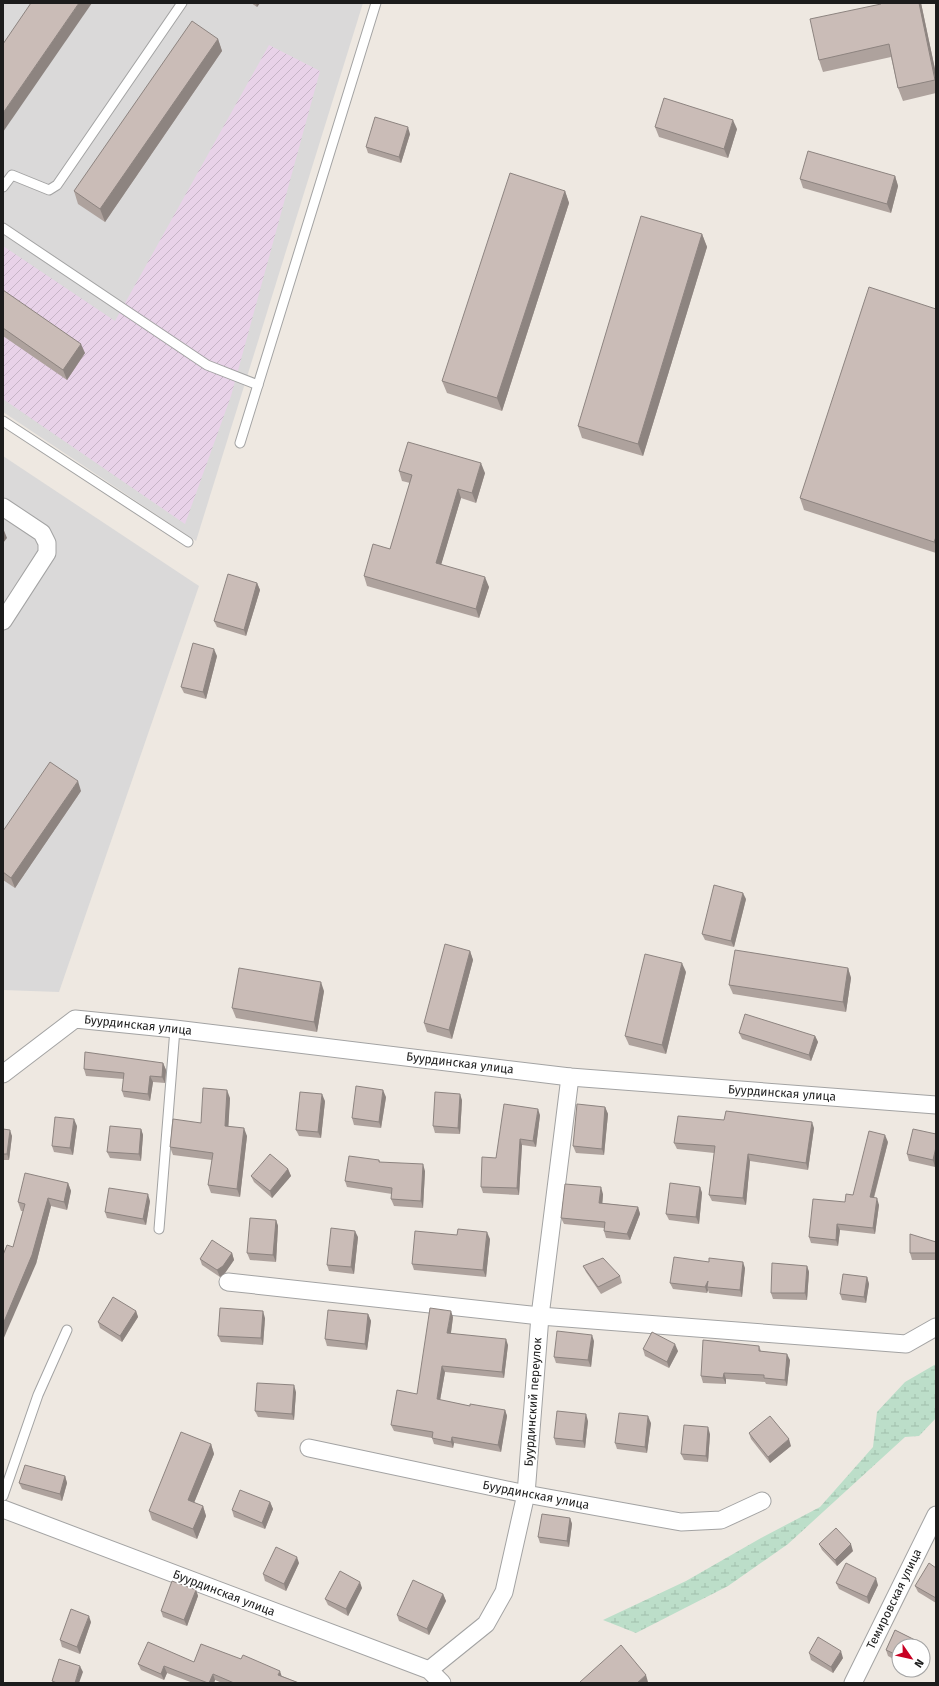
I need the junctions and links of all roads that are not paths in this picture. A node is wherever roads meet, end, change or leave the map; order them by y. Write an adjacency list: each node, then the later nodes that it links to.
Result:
1 (182, 3): 3 (lane)
2 (376, 3): 5 (lane)
3 (3, 187)
4 (3, 228): 5 (lane)
5 (258, 385): 7 (lane)
6 (3, 421): 9 (lane)
7 (240, 443)
8 (3, 507): 10 (street)
9 (188, 542)
10 (3, 621)
11 (175, 1029): 12 (street, Буурдинская улица); 13 (street, Буурдинская улица); 15 (lane)
12 (3, 1074)
13 (570, 1077): 14 (street, Буурдинская улица); 17 (street, Буурдинский переулок)
14 (936, 1105)
15 (159, 1229)
16 (228, 1282): 17 (street)
17 (540, 1316): 18 (street); 21 (street, Буурдинский переулок)
18 (936, 1327)
19 (66, 1330): 22 (lane)
20 (309, 1448): 21 (street, Буурдинская улица)
21 (526, 1494): 23 (street, Буурдинская улица); 26 (street, Буурдинский переулок)
22 (3, 1496)
23 (762, 1501)
24 (3, 1509): 26 (street, Буурдинская улица)
25 (936, 1515): 28 (street, Темировская улица)
26 (429, 1670): 27 (street, Буурдинская улица)
27 (442, 1683)
28 (853, 1683)

